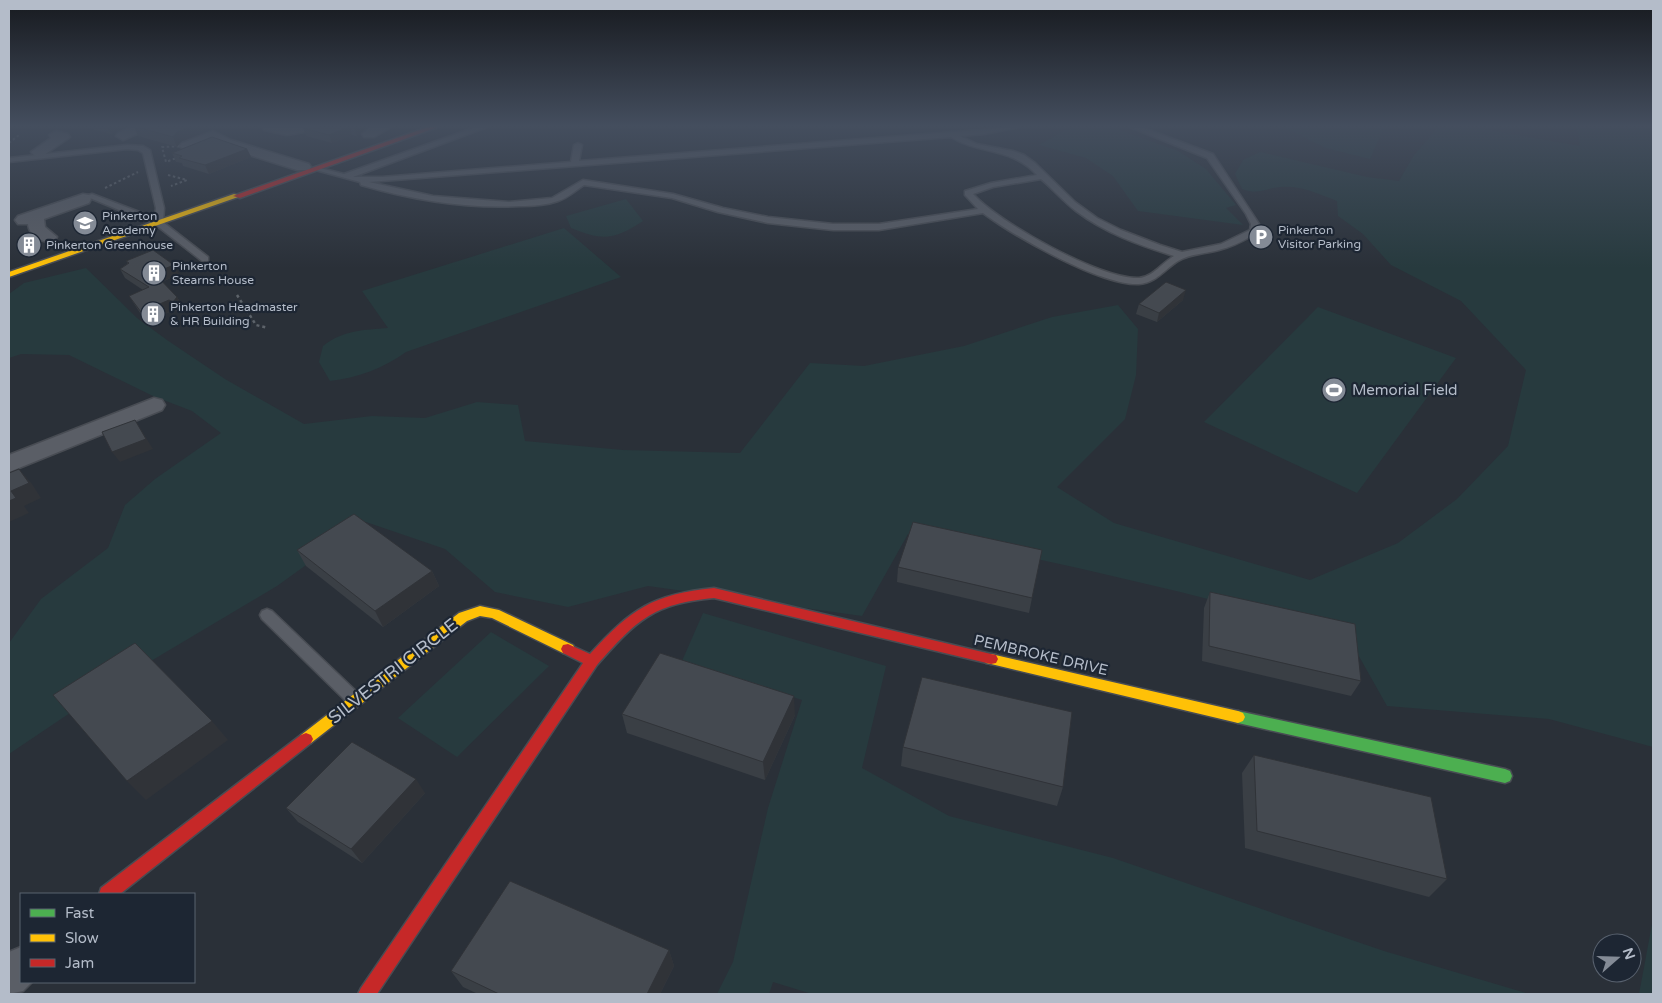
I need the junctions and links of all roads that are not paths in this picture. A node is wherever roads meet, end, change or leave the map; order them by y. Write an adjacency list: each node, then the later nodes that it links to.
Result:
1 (152, 174): 12 (lane)
2 (294, 174): 12 (street)
3 (331, 174): 8 (lane)
4 (352, 174): 8 (lane)
5 (442, 174): 9 (lane)
6 (1222, 174): 14 (lane)
7 (1043, 176): 11 (lane); 14 (lane)
8 (343, 177): 9 (lane)
9 (358, 180): 11 (lane)
10 (86, 197): 12 (lane); 13 (street)
11 (985, 210): 14 (lane)
12 (160, 223): 15 (lane); 16 (street)
13 (48, 237)
14 (1182, 255)
15 (205, 259)
16 (9, 275)
17 (154, 405): 18 (street)
18 (9, 464)
19 (267, 615): 21 (lane)
20 (592, 661): 21 (street, SILVESTRI CIRCLE); 22 (street, PEMBROKE DRIVE); 26 (street)
21 (355, 700): 23 (street, SILVESTRI CIRCLE)
22 (1505, 776)
23 (108, 893)
24 (20, 967): 25 (street)
25 (9, 977)
26 (367, 994)

